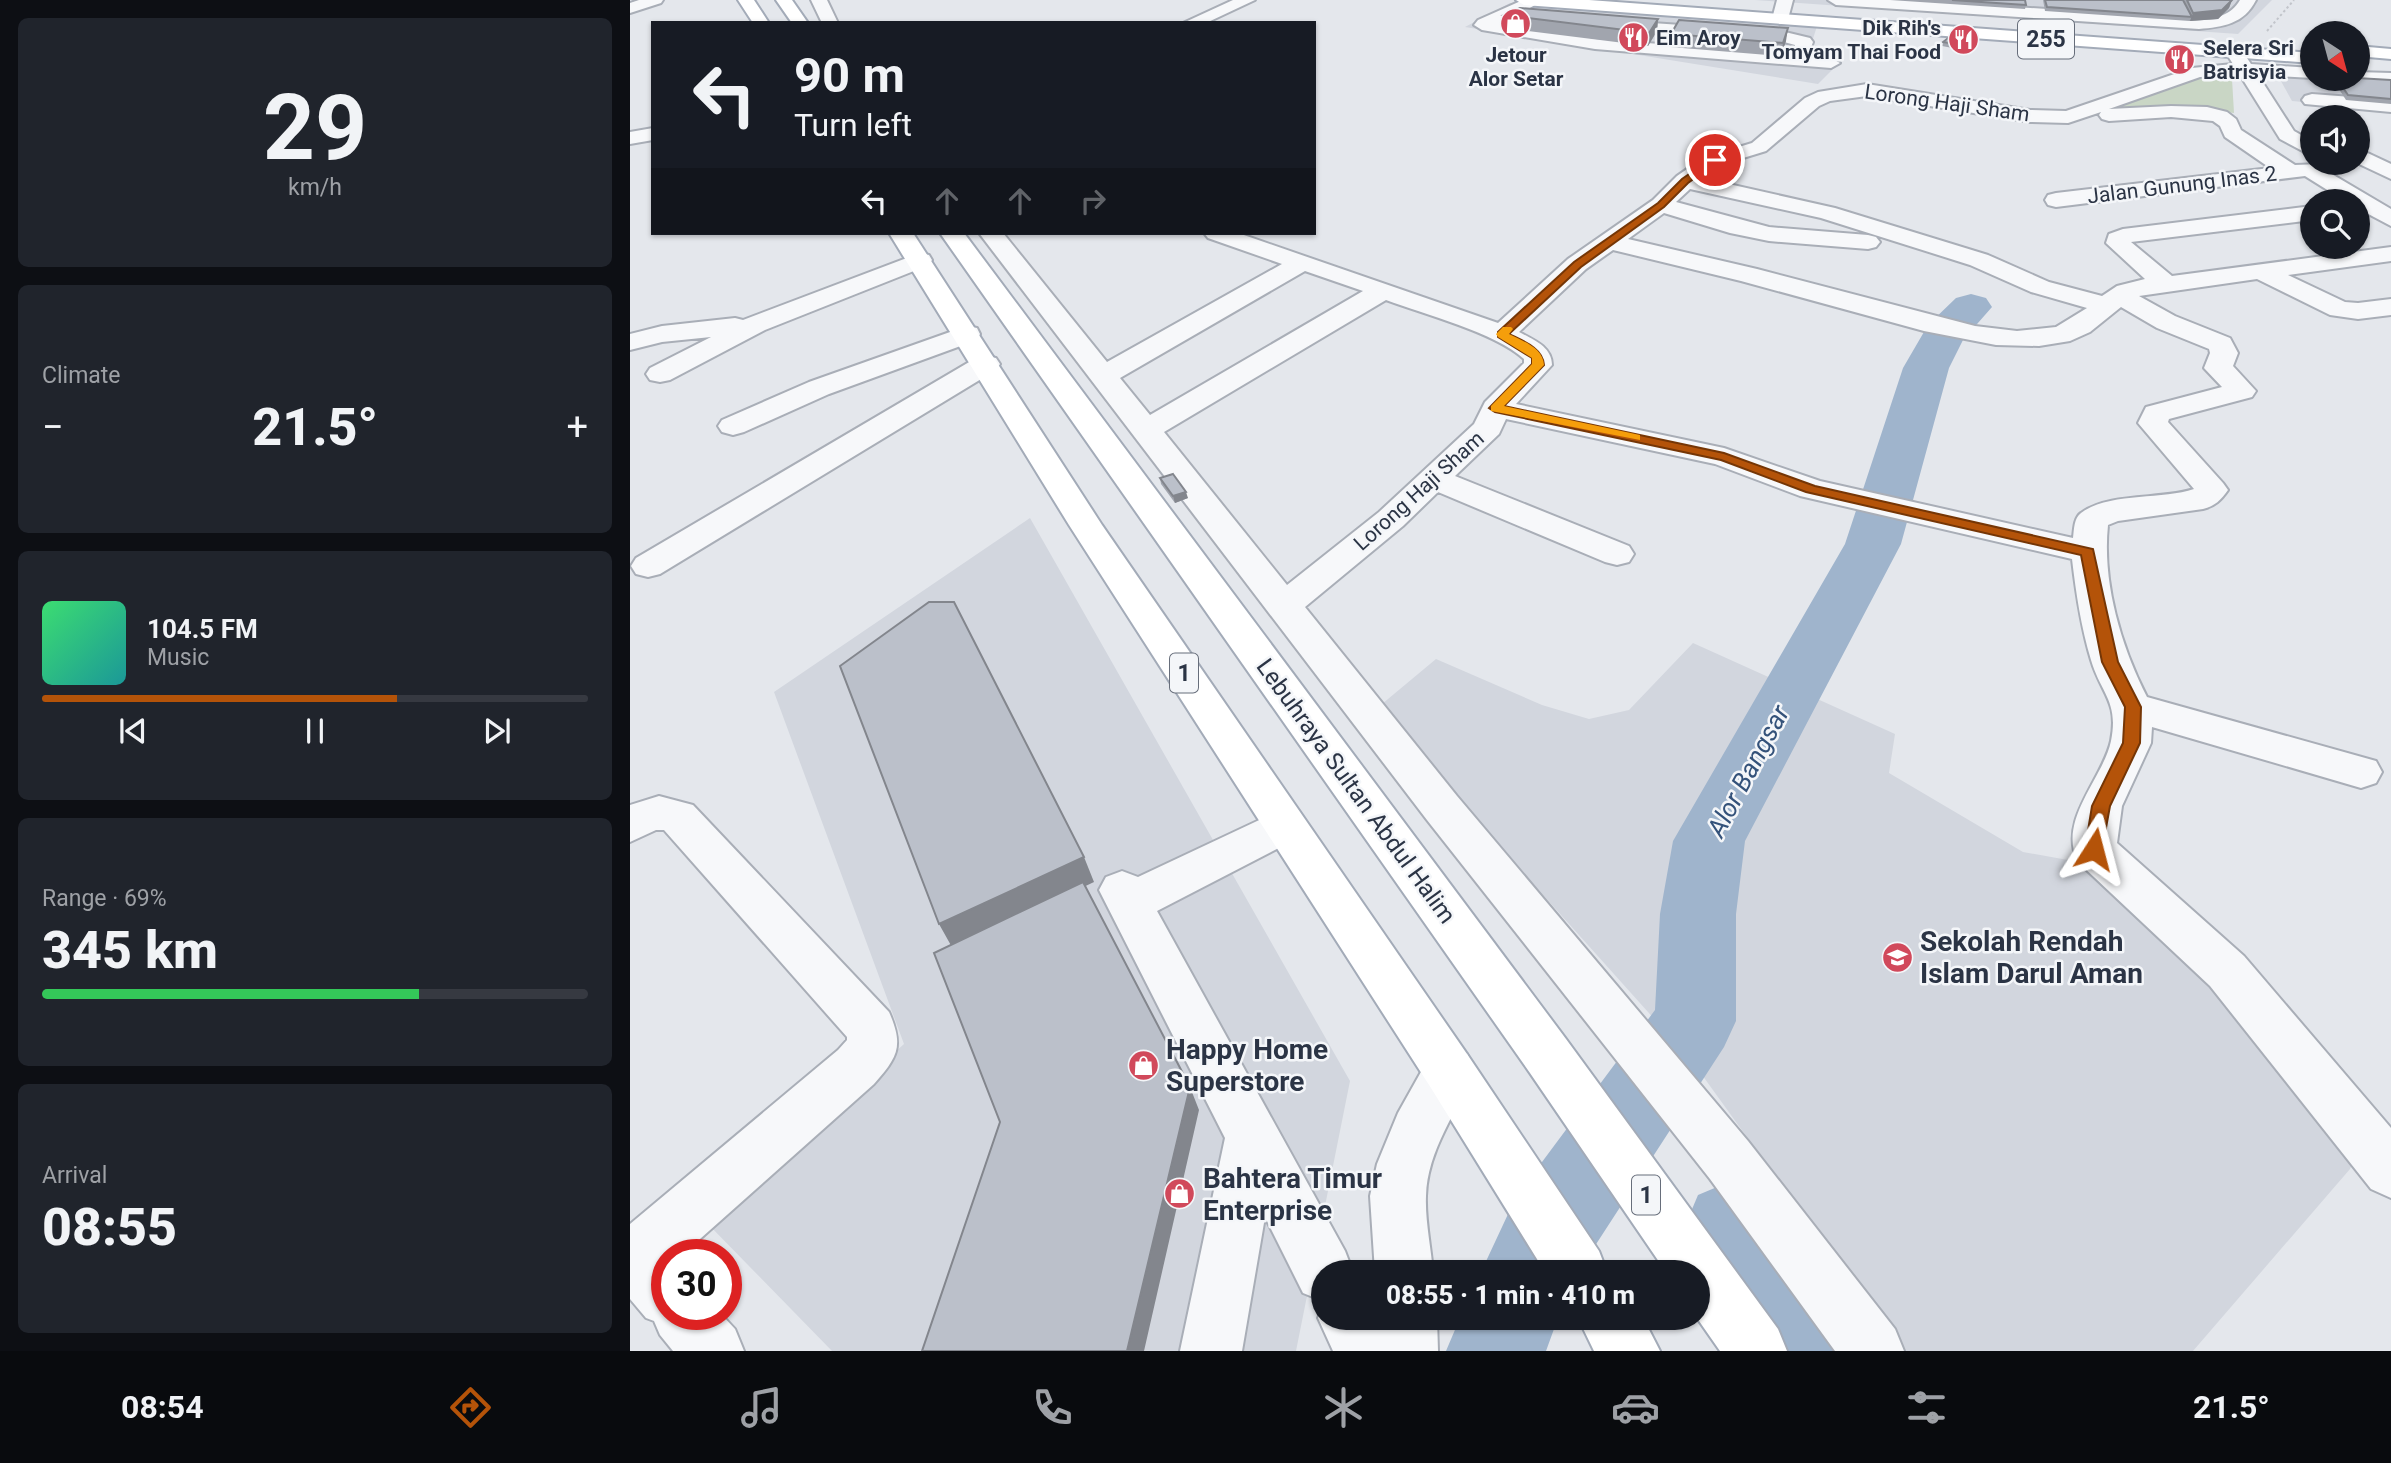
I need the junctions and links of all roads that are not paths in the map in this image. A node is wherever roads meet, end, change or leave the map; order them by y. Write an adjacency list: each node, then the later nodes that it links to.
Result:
1 (655, 0): 12 (street)
2 (746, 0): 17 (main road)
3 (784, 0): 18 (main road)
4 (820, 0): 19 (street)
5 (1247, 0): 20 (street)
6 (1524, 0): 9 (main road, 255)
7 (1645, 0): 14 (main road, 255)
8 (1836, 0): 15 (street)
9 (1534, 1): 14 (main road, 255); 16 (street)
10 (2246, 3): 11 (street); 15 (street)
11 (2220, 5)
12 (630, 8)
13 (1783, 8): 14 (main road, 255); 15 (main road, 255); 28 (main road, 255)
14 (1757, 9)
15 (2040, 14): 22 (main road, 255)
16 (1497, 17): 21 (street); 23 (street)
17 (760, 21)
18 (799, 21)
19 (829, 21)
20 (1196, 21)
21 (1668, 29): 23 (street); 27 (street)
22 (2300, 47)
23 (1658, 50): 27 (street)
24 (2370, 52): 25 (main road)
25 (2391, 54)
26 (2300, 58): 28 (main road, 255)
27 (1804, 61): 30 (street)
28 (2239, 61): 32 (street, Lorong Haji Sham); 39 (street, Lorong Haji Sham); 40 (street)
29 (2370, 62): 31 (main road)
30 (1831, 63)
31 (2391, 64)
32 (2292, 72): 33 (street, Lorong Haji Sham); 36 (street)
33 (2300, 73)
34 (2370, 78): 35 (street)
35 (2391, 79)
36 (2312, 100): 37 (street); 38 (street)
37 (2312, 105)
38 (2391, 106)
39 (2068, 117): 46 (street); 51 (street, Lorong Haji Sham)
40 (2280, 124): 41 (street); 44 (street)
41 (2300, 125)
42 (651, 134): 43 (street)
43 (630, 138)
44 (2300, 157)
45 (2370, 161): 48 (street)
46 (2300, 162)
47 (2300, 165): 54 (street, Jalan Gunung Inas 2)
48 (2391, 173)
49 (2319, 175): 52 (street)
50 (2352, 175): 53 (street)
51 (1685, 181): 55 (street, Lorong Haji Sham); 64 (street)
52 (2339, 189)
53 (2391, 197)
54 (2056, 200)
55 (1661, 205): 62 (street, Lorong Haji Sham); 64 (street)
56 (2370, 209): 58 (street)
57 (2300, 214): 68 (street)
58 (2391, 219)
59 (953, 235): 101 (main road, Lebuhraya Sultan Abdul Halim / 1)
60 (994, 235): 77 (street)
61 (1222, 235): 66 (street)
62 (1607, 241): 70 (street); 73 (street, Lorong Haji Sham)
63 (911, 247): 72 (street); 75 (main road, 1)
64 (1935, 247): 70 (street)
65 (2391, 254): 67 (street)
66 (1303, 262): 69 (street); 77 (street)
67 (2260, 271): 68 (street); 71 (street)
68 (2165, 283): 70 (street)
69 (1384, 290): 73 (street); 80 (street)
70 (2113, 300): 82 (street)
71 (2391, 307)
72 (756, 324): 74 (street); 76 (street)
73 (1502, 334): 78 (street, Lorong Haji Sham)
74 (630, 342)
75 (977, 349): 79 (street); 84 (street); 89 (main road, 1)
76 (660, 374)
77 (1102, 376): 80 (street)
78 (1495, 408): 81 (street, Lorong Haji Sham); 82 (street)
79 (733, 426)
80 (1146, 430): 85 (street)
81 (1436, 480): 83 (street); 85 (street, Lorong Haji Sham)
82 (2088, 552): 86 (street)
83 (1617, 554)
84 (648, 566)
85 (1280, 604): 107 (street)
86 (2133, 707): 87 (street); 92 (street)
87 (2361, 772)
88 (630, 825): 96 (street)
89 (1285, 825): 90 (main road, 1); 91 (street)
90 (1461, 1089): 94 (street); 95 (main road, 1)
91 (1252, 1136): 93 (street); 103 (street)
92 (2391, 1170)
93 (1318, 1260)
94 (1403, 1260)
95 (1570, 1260)
96 (640, 1268)
97 (695, 1330): 102 (street)
98 (1355, 1330): 104 (street)
99 (1407, 1330): 105 (street)
100 (1616, 1330): 106 (main road)
101 (1750, 1342)
102 (713, 1351)
103 (1211, 1351)
104 (1366, 1351)
105 (1407, 1351)
106 (1629, 1351)
107 (1872, 1351)

